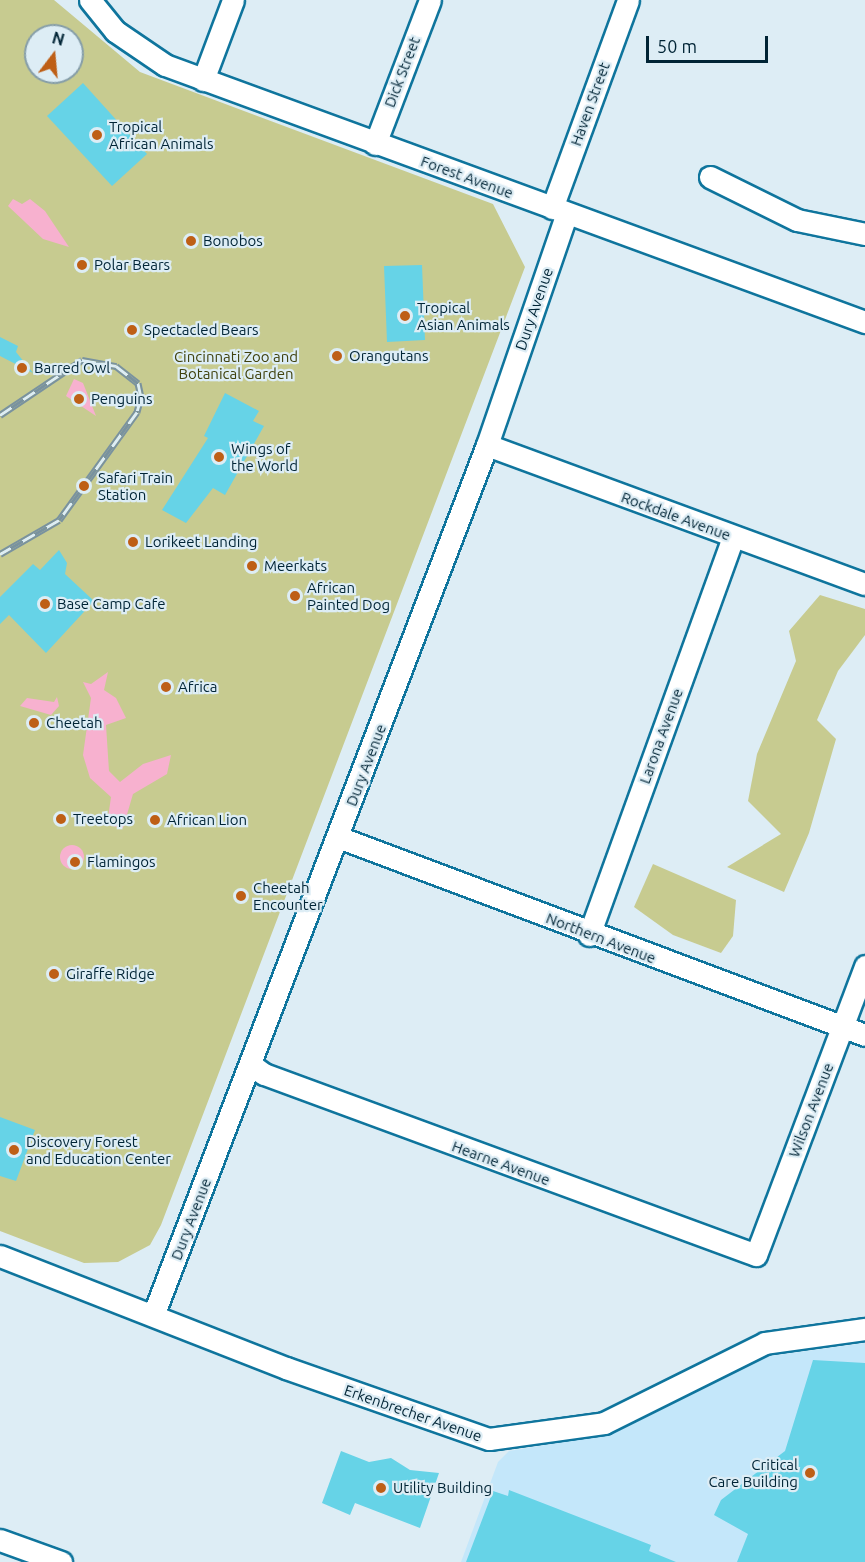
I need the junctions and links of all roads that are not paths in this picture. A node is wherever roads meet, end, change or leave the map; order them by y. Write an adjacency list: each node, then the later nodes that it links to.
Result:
1 (90, 0): 5 (street, Forest Avenue)
2 (233, 0): 5 (street)
3 (430, 0): 6 (street, Dick Street)
4 (628, 0): 8 (street, Haven Street)
5 (203, 80): 6 (street, Forest Avenue)
6 (375, 144): 8 (street, Forest Avenue)
7 (710, 177): 9 (street)
8 (560, 211): 10 (street, Forest Avenue); 11 (street, Dury Avenue)
9 (865, 234)
10 (865, 322)
11 (487, 445): 12 (street, Rockdale Avenue); 14 (street, Dury Avenue)
12 (733, 537): 13 (street, Rockdale Avenue); 15 (street, Larona Avenue)
13 (865, 584)
14 (338, 837): 15 (street, Northern Avenue); 19 (street, Dury Avenue)
15 (589, 935): 17 (street, Northern Avenue)
16 (865, 966): 17 (street, Wilson Avenue)
17 (842, 1027): 18 (street, Northern Avenue); 20 (street, Wilson Avenue)
18 (865, 1035)
19 (250, 1064): 20 (street, Hearne Avenue); 22 (street, Dury Avenue)
20 (756, 1255)
21 (0, 1256): 22 (street, Erkenbrecher Avenue)
22 (154, 1313): 23 (street, Erkenbrecher Avenue)
23 (865, 1329)
24 (0, 1540): 25 (street)
25 (61, 1562)

